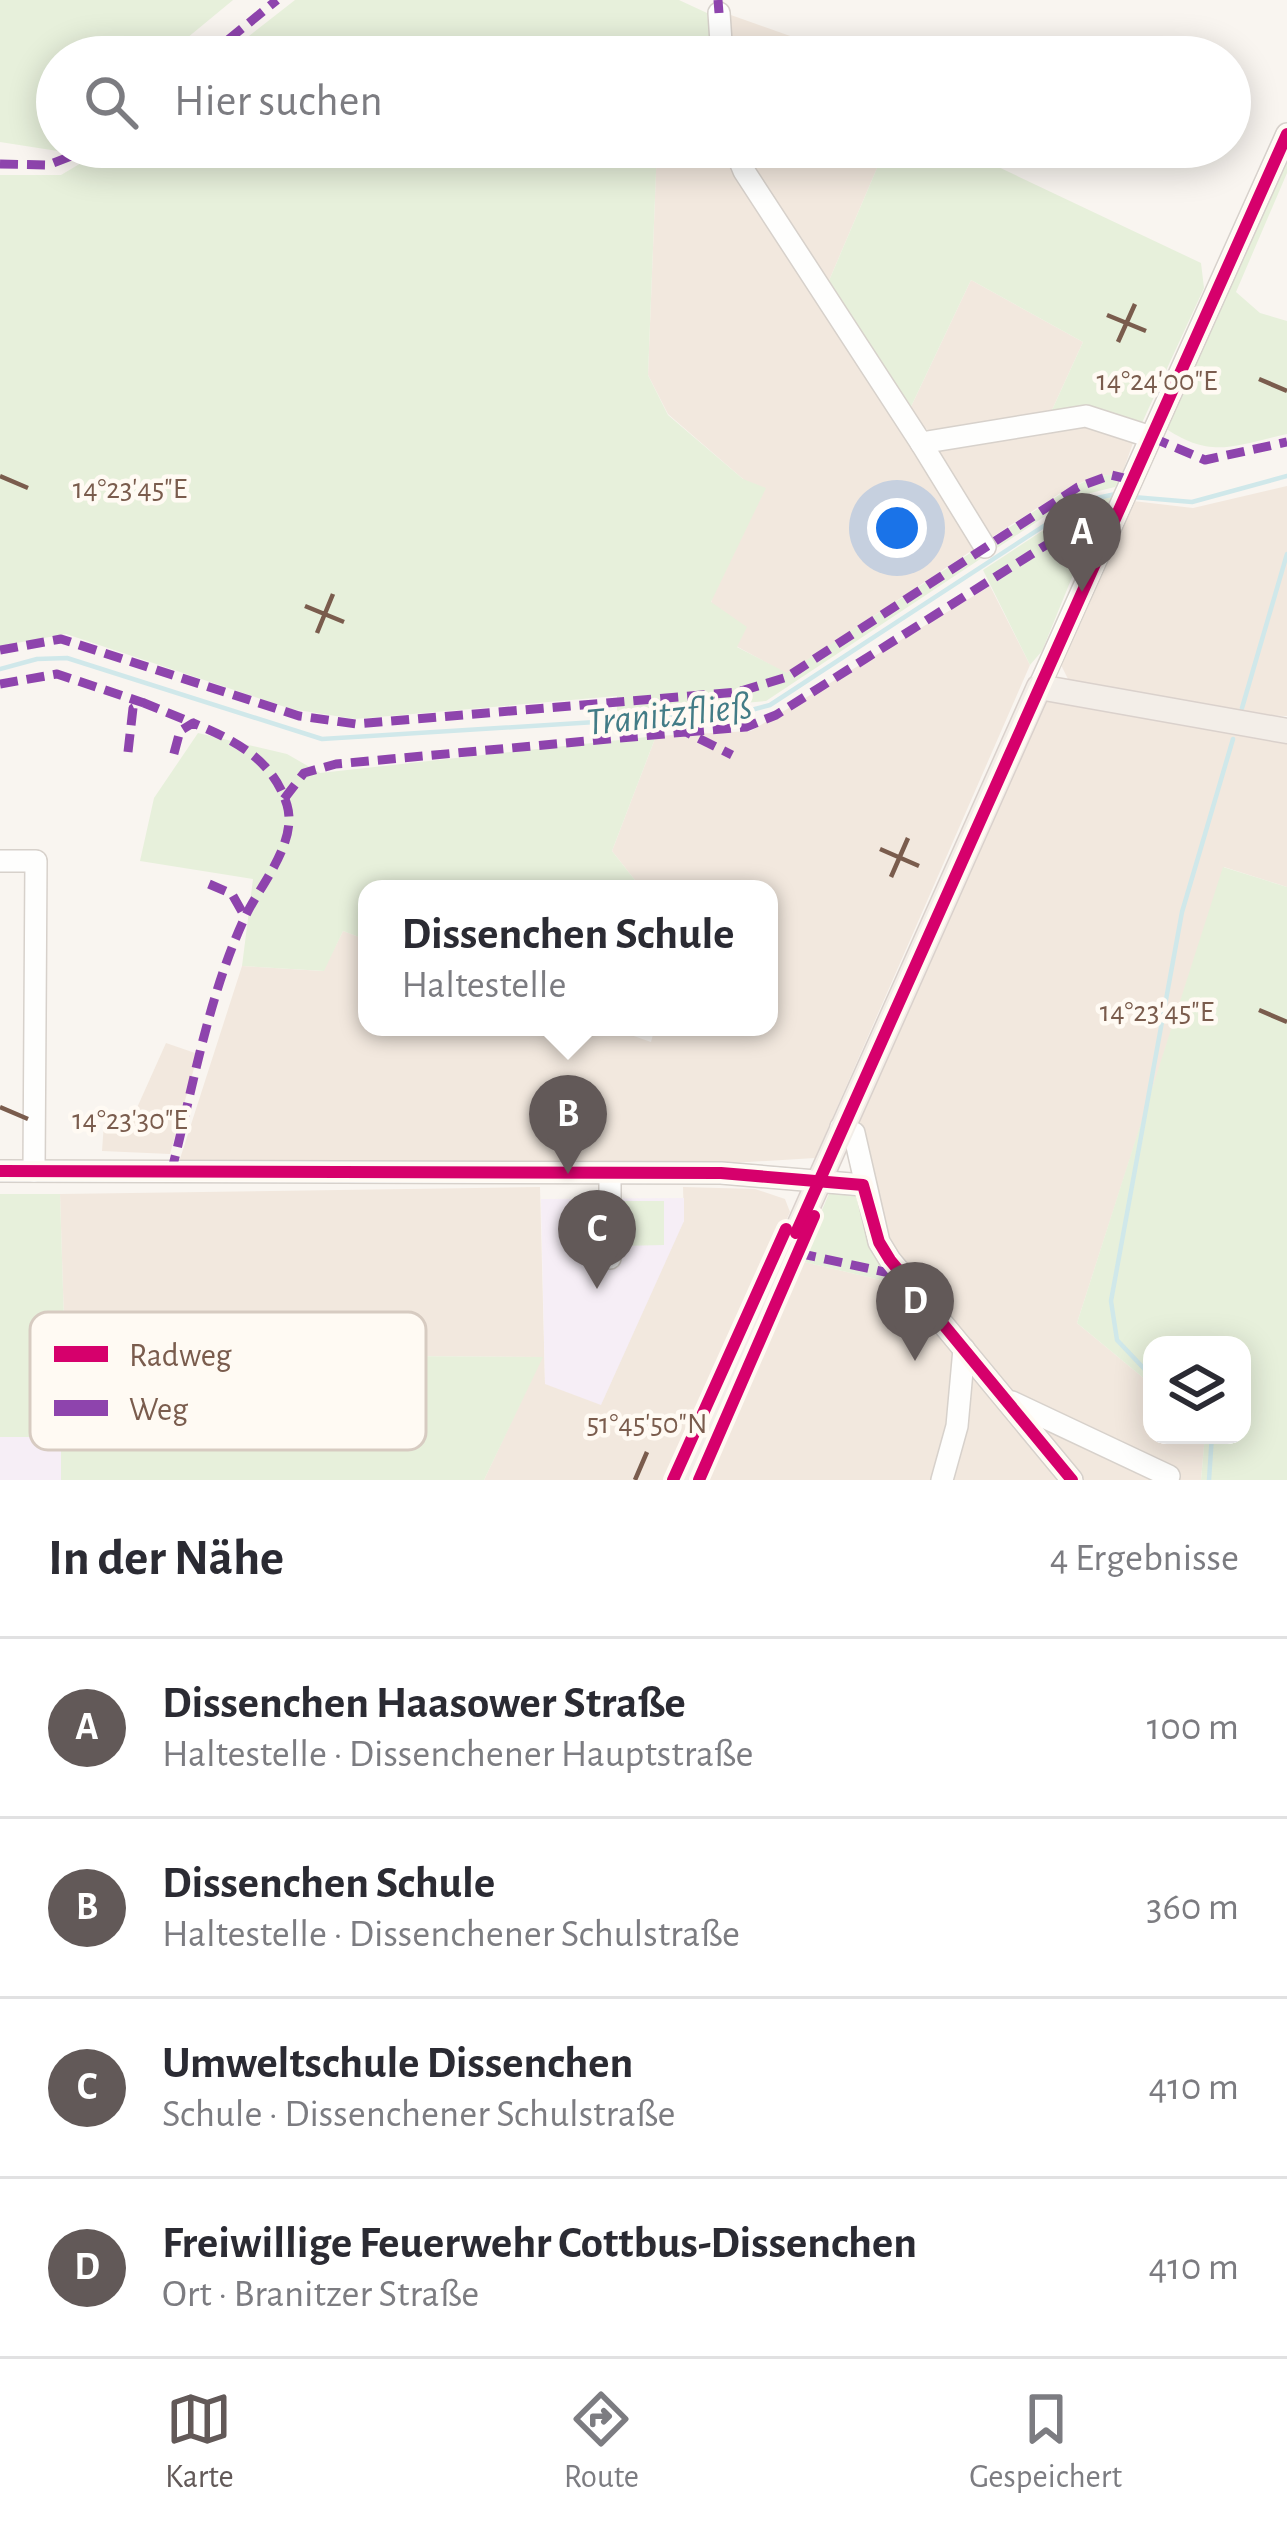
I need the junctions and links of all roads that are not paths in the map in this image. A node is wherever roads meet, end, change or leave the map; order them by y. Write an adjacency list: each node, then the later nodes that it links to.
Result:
1 (718, 13): 2 (street)
2 (720, 36)
3 (1287, 134): 5 (street)
4 (743, 168): 6 (street)
5 (1151, 437): 6 (street); 8 (street)
6 (920, 443): 7 (street)
7 (985, 547)
8 (1039, 687): 9 (main road); 11 (main road)
9 (1287, 731)
10 (0, 861): 13 (street)
11 (841, 1127): 15 (main road); 16 (street)
12 (0, 1171): 13 (street)
13 (34, 1171): 14 (street)
14 (610, 1174): 15 (street); 17 (street)
15 (819, 1178): 16 (street); 21 (main road)
16 (863, 1186): 18 (street)
17 (610, 1258)
18 (964, 1349): 19 (street); 22 (street)
19 (1005, 1399): 20 (street); 23 (street)
20 (1169, 1476)
21 (686, 1480)
22 (942, 1480)
23 (1072, 1480)

